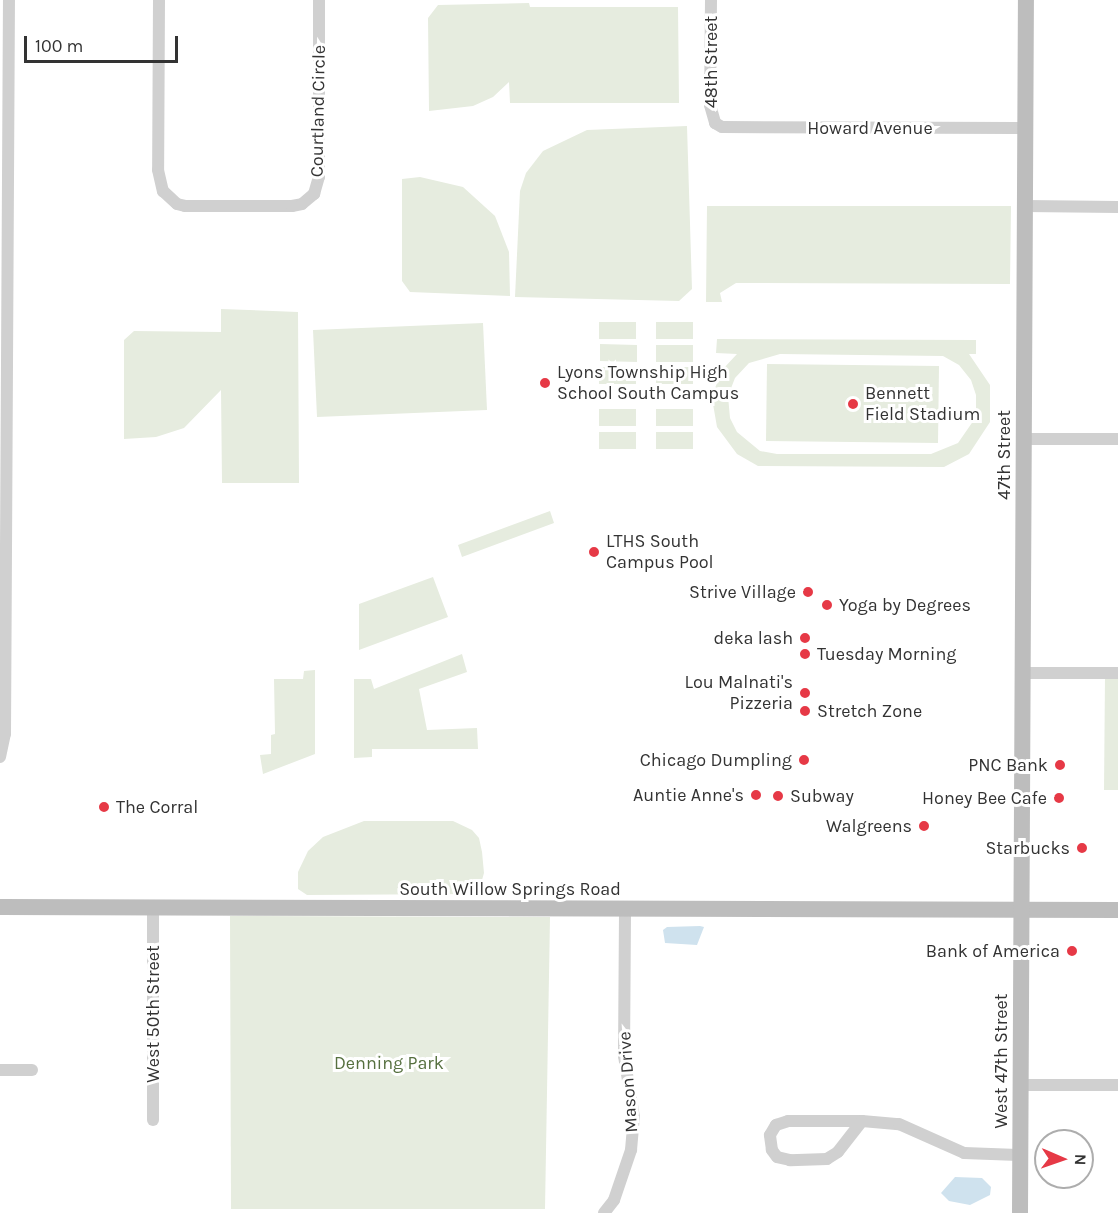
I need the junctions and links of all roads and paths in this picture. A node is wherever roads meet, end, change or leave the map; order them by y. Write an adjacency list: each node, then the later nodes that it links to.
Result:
1 (9, 0): 12 (street)
2 (159, 0): 3 (street, Courtland Circle)
3 (319, 0)
4 (711, 0): 6 (street, 48th Street)
5 (1026, 0): 7 (main road, 47th Street)
6 (715, 123): 7 (street, Howard Avenue)
7 (1026, 128): 8 (main road, 47th Street)
8 (1025, 206): 9 (street); 10 (main road, 47th Street)
9 (1118, 207)
10 (1024, 439): 11 (street); 13 (main road, 47th Street)
11 (1118, 439)
12 (3, 481): 15 (street)
13 (1022, 673): 14 (street); 19 (main road, 47th Street)
14 (1118, 673)
15 (0, 757)
16 (0, 907): 17 (main road, South Willow Springs Road)
17 (153, 908): 18 (main road, South Willow Springs Road); 25 (street, West 50th Street)
18 (625, 909): 19 (main road, South Willow Springs Road); 28 (street, Mason Drive)
19 (1020, 910): 20 (main road, South Willow Springs Road); 23 (main road, West 47th Street)
20 (1118, 910)
21 (0, 1070): 22 (street)
22 (32, 1070)
23 (1020, 1085): 24 (street); 27 (main road, West 47th Street)
24 (1118, 1085)
25 (153, 1120)
26 (862, 1121): 26 (street); 27 (street)
27 (1020, 1155): 29 (main road, West 47th Street)
28 (604, 1213)
29 (1020, 1213)

